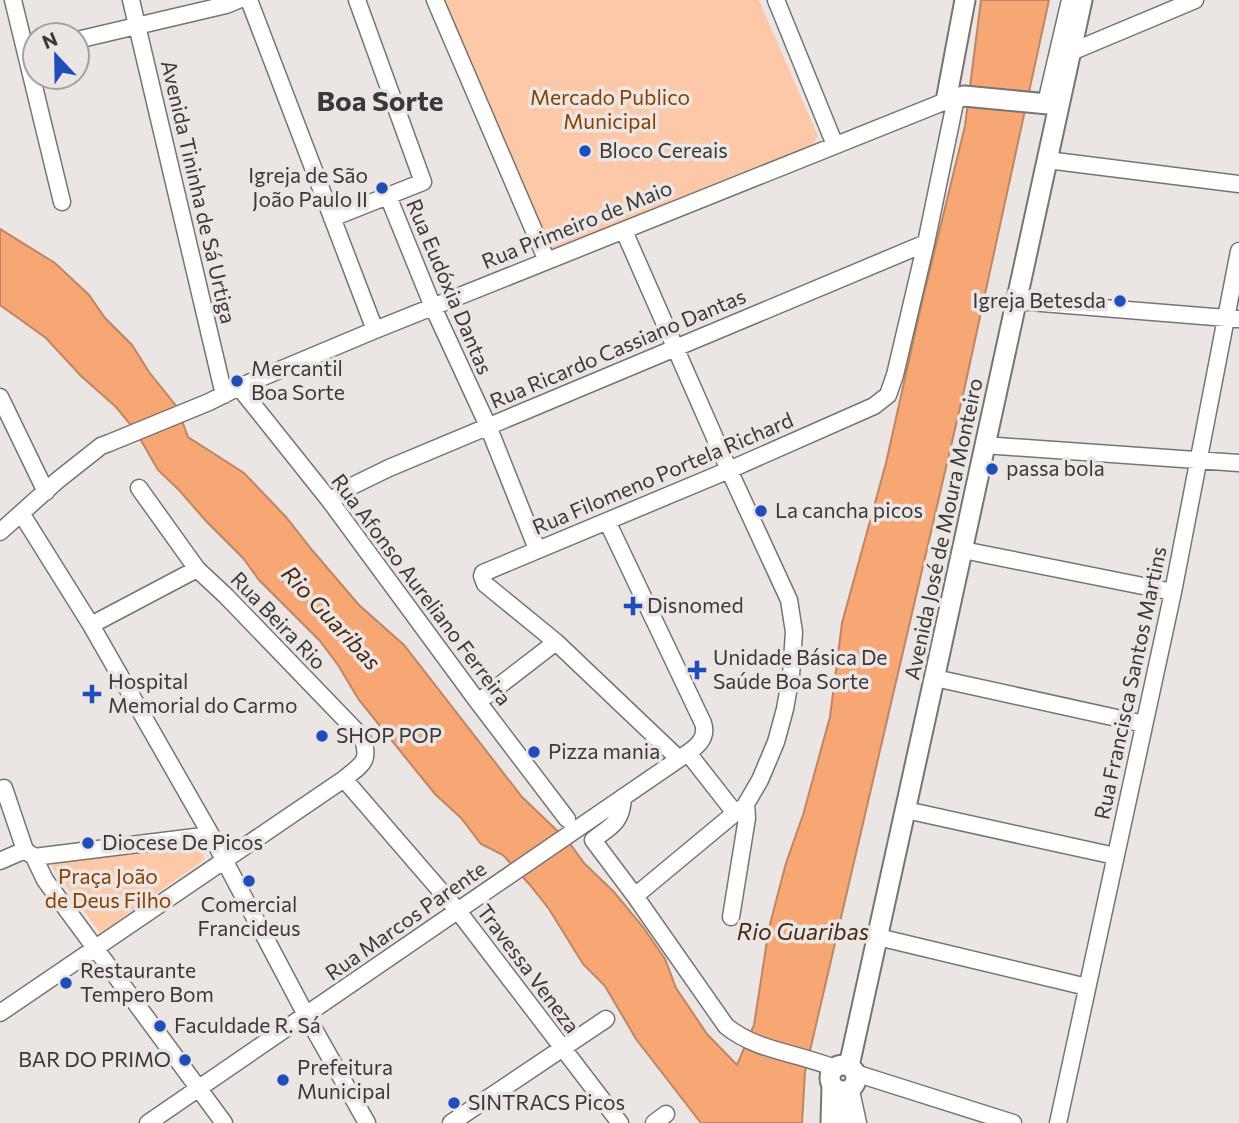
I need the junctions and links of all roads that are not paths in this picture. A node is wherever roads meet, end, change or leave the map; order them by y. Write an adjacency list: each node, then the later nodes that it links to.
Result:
1 (13, 0): 12 (street)
2 (131, 0): 13 (street, Avenida Tininha de Sá Urtiga)
3 (238, 0): 13 (street)
4 (249, 0): 25 (street)
5 (357, 0): 23 (street)
6 (435, 0): 29 (street)
7 (776, 0): 20 (street)
8 (965, 0): 18 (main road)
9 (1070, 0): 14 (street)
10 (1082, 0): 14 (main road, Avenida José de Moura Monteiro)
11 (1195, 0): 16 (street)
12 (21, 24)
13 (138, 25): 15 (street); 36 (street, Avenida Tininha de Sá Urtiga)
14 (1070, 28): 16 (main road, Avenida José de Moura Monteiro)
15 (91, 37)
16 (1064, 56): 19 (main road, Avenida José de Moura Monteiro)
17 (38, 91): 24 (street)
18 (955, 98): 19 (main road); 20 (street, Rua Primeiro de Maio); 27 (street, Rua Filomeno Portela Richard)
19 (1045, 103): 21 (main road, Avenida José de Moura Monteiro); 80 (main road, Avenida José de Moura Monteiro)
20 (835, 145): 26 (street, Rua Primeiro de Maio)
21 (1047, 160): 22 (street); 30 (main road, Avenida José de Moura Monteiro)
22 (1239, 184)
23 (388, 196): 25 (street); 31 (street, Rua Eudóxia Dantas)
24 (62, 202)
25 (332, 218): 33 (street)
26 (624, 231): 29 (street, Rua Primeiro de Maio); 34 (street)
27 (926, 243): 34 (street, Rua Ricardo Cassiano Dantas); 42 (street, Rua Filomeno Portela Richard)
28 (1239, 251): 32 (street, Rua Francisca Santos Martins)
29 (547, 261): 31 (street, Rua Primeiro de Maio)
30 (1017, 301): 32 (street); 39 (main road, Avenida José de Moura Monteiro)
31 (433, 307): 33 (street, Rua Primeiro de Maio); 38 (street, Rua Eudóxia Dantas)
32 (1232, 318): 40 (street, Rua Francisca Santos Martins)
33 (375, 330): 35 (street, Rua Primeiro de Maio)
34 (676, 347): 38 (street, Rua Ricardo Cassiano Dantas); 42 (street)
35 (239, 387): 36 (street, Rua Primeiro de Maio); 45 (street, Rua Afonso Aureliano Ferreira)
36 (224, 394): 44 (street, Rua Primeiro de Maio)
37 (0, 397): 44 (street)
38 (488, 426): 45 (street, Rua Ricardo Cassiano Dantas); 49 (street, Rua Eudóxia Dantas)
39 (984, 445): 40 (street); 50 (main road, Avenida José de Moura Monteiro)
40 (1198, 460): 41 (street); 52 (street, Rua Francisca Santos Martins)
41 (1239, 463)
42 (729, 470): 47 (street, Rua Filomeno Portela Richard); 62 (street)
43 (139, 488): 51 (street, Rua Beira Rio)
44 (46, 492): 46 (street, Rua Primeiro de Maio)
45 (330, 501): 56 (street, Rua Afonso Aureliano Ferreira)
46 (21, 513): 48 (street, Rua Primeiro de Maio); 53 (street)
47 (607, 521): 49 (street, Rua Filomeno Portela Richard); 58 (street)
48 (0, 532)
49 (537, 549): 54 (street, Rua Filomeno Portela Richard)
50 (963, 550): 52 (street); 55 (main road, Avenida José de Moura Monteiro)
51 (197, 569): 53 (street); 59 (street, Rua Beira Rio)
52 (1172, 592): 57 (street, Rua Francisca Santos Martins)
53 (91, 625): 65 (street)
54 (556, 642): 56 (street); 58 (street)
55 (935, 678): 57 (street); 63 (main road, Avenida José de Moura Monteiro)
56 (478, 702): 64 (street, Rua Afonso Aureliano Ferreira)
57 (1144, 724): 67 (street, Rua Francisca Santos Martins)
58 (683, 756): 61 (street, Rua Marcos Parente); 62 (street)
59 (344, 779): 68 (street); 71 (street, Travessa Veneza)
60 (4, 788): 66 (street)
61 (623, 797): 64 (street, Rua Marcos Parente); 70 (street)
62 (741, 808): 70 (street); 72 (street)
63 (906, 810): 67 (street); 73 (main road, Avenida José de Moura Monteiro)
64 (573, 824): 71 (street, Rua Marcos Parente)
65 (211, 835): 66 (street); 68 (street)
66 (29, 853): 69 (street); 74 (street)
67 (1115, 856): 75 (street, Rua Francisca Santos Martins)
68 (225, 860): 74 (street); 77 (street)
69 (0, 861)
70 (635, 896): 80 (street)
71 (458, 911): 77 (street, Rua Marcos Parente); 79 (street, Travessa Veneza)
72 (732, 917)
73 (877, 937): 75 (street); 80 (main road, Avenida José de Moura Monteiro)
74 (94, 948): 76 (street); 81 (street)
75 (1087, 987): 91 (street, Rua Francisca Santos Martins)
76 (0, 1013)
77 (306, 1016): 81 (street, Rua Marcos Parente); 84 (street)
78 (606, 1019): 79 (street)
79 (562, 1048): 85 (street); 86 (street, Travessa Veneza)
80 (843, 1074): 87 (main road, Avenida José de Moura Monteiro); 88 (main road, Avenida José de Moura Monteiro); 89 (street); 90 (street)
81 (199, 1088): 82 (street, Rua Marcos Parente); 83 (street)
82 (148, 1123)
83 (224, 1123)
84 (367, 1123)
85 (451, 1123)
86 (620, 1123)
87 (831, 1123)
88 (843, 1123)
89 (858, 1123)
90 (1013, 1123)
91 (1058, 1123)

